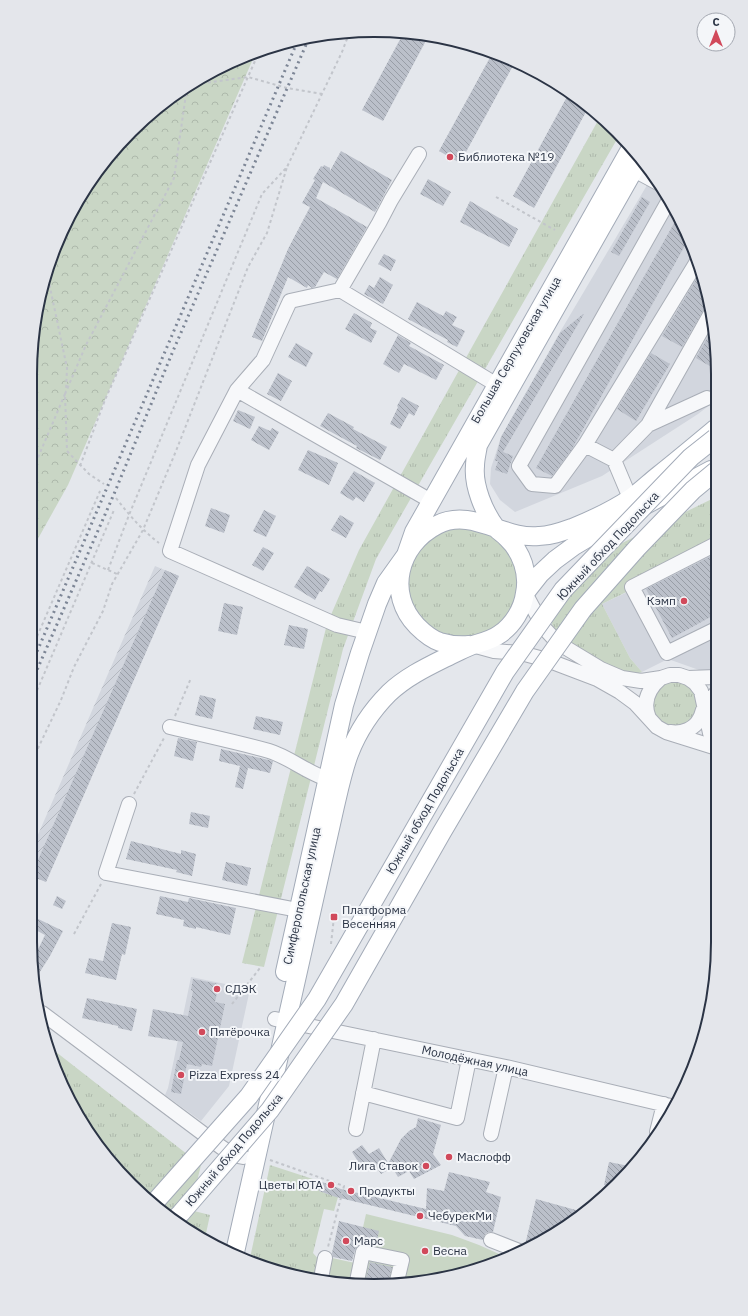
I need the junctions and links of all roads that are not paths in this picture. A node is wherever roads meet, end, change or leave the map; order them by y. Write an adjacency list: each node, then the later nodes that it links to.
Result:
1 (628, 153): 8 (main road, Большая Серпуховская улица)
2 (419, 154): 6 (street)
3 (637, 164): 20 (main road, Большая Серпуховская улица)
4 (666, 206): 14 (street)
5 (693, 267): 14 (street)
6 (340, 290): 8 (street); 9 (street)
7 (707, 321): 11 (street)
8 (497, 385): 19 (main road, Большая Серпуховская улица)
9 (237, 390): 19 (street); 25 (street)
10 (706, 398): 11 (street)
11 (648, 425): 15 (street)
12 (711, 432): 18 (main road)
13 (711, 442): 50 (main road, Южный обход Подольска, bridge)
14 (585, 445): 15 (street)
15 (614, 460): 18 (street)
16 (711, 470): 23 (main road)
17 (711, 475): 51 (main road, Южный обход Подольска, bridge)
18 (630, 498): 20 (main road)
19 (431, 502): 22 (main road, Большая Серпуховская улица)
20 (496, 529): 22 (main road); 23 (main road)
21 (711, 547): 24 (street)
22 (406, 555): 25 (main road, Симферопольская улица); 26 (main road)
23 (525, 594): 26 (main road); 28 (street)
24 (711, 631)
25 (367, 632): 37 (main road, Симферопольская улица)
26 (472, 645): 32 (street); 41 (main road, Симферопольская улица)
27 (711, 677): 29 (street)
28 (661, 678): 29 (street); 32 (street)
29 (688, 678): 31 (street)
30 (711, 700): 31 (street)
31 (704, 709): 34 (street); 35 (street)
32 (650, 720): 34 (street)
33 (170, 727): 37 (street)
34 (666, 732): 36 (street)
35 (711, 735)
36 (711, 746)
37 (328, 779): 39 (main road, Симферопольская улица)
38 (129, 804): 39 (street)
39 (298, 910): 41 (main road, Симферопольская улица)
40 (45, 1015): 49 (street)
41 (281, 1020): 42 (street, Молодёжная улица); 49 (main road, Симферопольская улица); 54 (main road, Симферопольская улица)
42 (374, 1039): 43 (street, Молодёжная улица); 45 (street)
43 (469, 1059): 44 (street, Молодёжная улица); 45 (street)
44 (506, 1067): 46 (street, Молодёжная улица); 48 (street)
45 (363, 1093): 47 (street)
46 (668, 1106)
47 (356, 1129)
48 (491, 1134)
49 (243, 1157): 53 (main road, Симферопольская улица)
50 (157, 1199)
51 (178, 1216)
52 (490, 1240): 55 (street)
53 (224, 1244)
54 (236, 1249)
55 (513, 1249)
56 (325, 1258): 57 (street)
57 (322, 1275)
58 (357, 1278): 59 (street)
59 (398, 1278)

